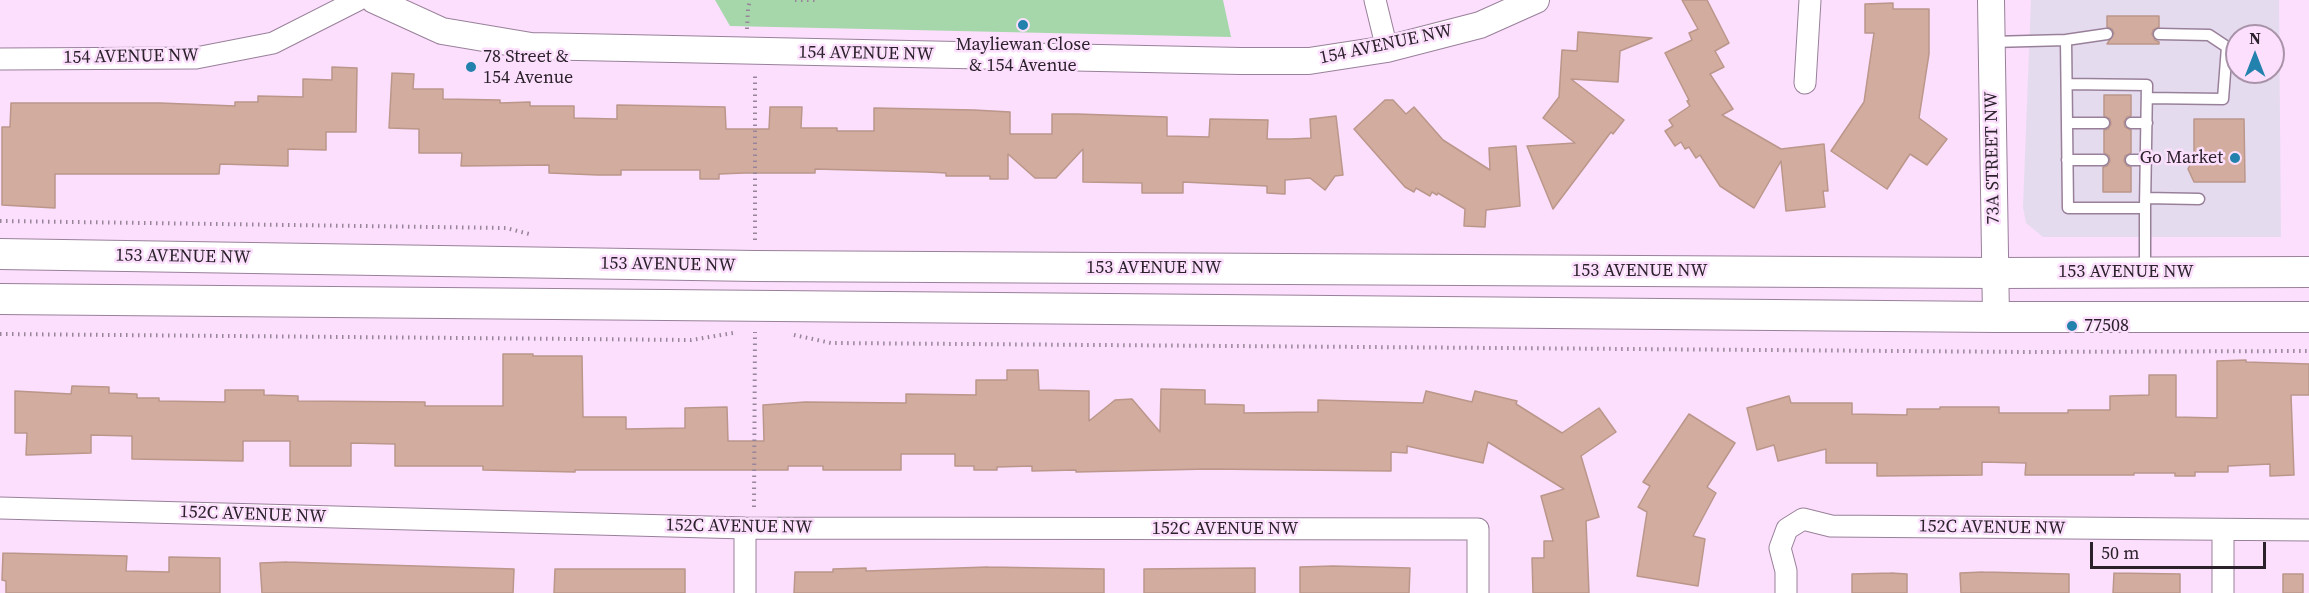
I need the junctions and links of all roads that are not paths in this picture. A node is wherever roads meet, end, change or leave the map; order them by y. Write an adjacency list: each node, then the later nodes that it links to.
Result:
1 (358, 0): 12 (street, 154 AVENUE NW)
2 (374, 0): 11 (street, 154 AVENUE NW)
3 (1375, 0): 11 (street)
4 (1536, 0): 11 (street, 154 AVENUE NW)
5 (1810, 0): 13 (street)
6 (1991, 0): 10 (street, 73A STREET NW)
7 (2107, 34): 9 (lane)
8 (2159, 34): 15 (lane)
9 (2066, 40): 10 (lane); 14 (lane)
10 (1991, 42): 29 (street, 73A STREET NW)
11 (1387, 49)
12 (0, 59)
13 (1805, 83)
14 (2067, 84): 15 (lane); 16 (lane)
15 (2147, 99): 19 (lane)
16 (2067, 123): 17 (lane); 20 (lane)
17 (2104, 123)
18 (2131, 123): 19 (lane)
19 (2147, 123): 23 (lane)
20 (2067, 160): 21 (lane); 25 (lane)
21 (2103, 160)
22 (2131, 160): 23 (lane)
23 (2146, 160): 25 (lane)
24 (2199, 199): 25 (lane)
25 (2145, 203): 27 (lane)
26 (0, 254): 29 (main road, 153 AVENUE NW)
27 (2145, 272): 28 (main road, 153 AVENUE NW); 29 (main road, 153 AVENUE NW)
28 (2309, 272)
29 (1996, 273): 32 (street, 73A STREET NW)
30 (0, 299): 32 (main road)
31 (2309, 316): 32 (main road)
32 (1996, 317)
33 (0, 508): 34 (street, 152C AVENUE NW)
34 (745, 528): 37 (street); 38 (street, 152C AVENUE NW)
35 (2223, 530): 36 (street, 152C AVENUE NW); 39 (street, 152C AVENUE NW); 40 (street)
36 (2309, 530)
37 (745, 593)
38 (1478, 593)
39 (1786, 593)
40 (2223, 593)

